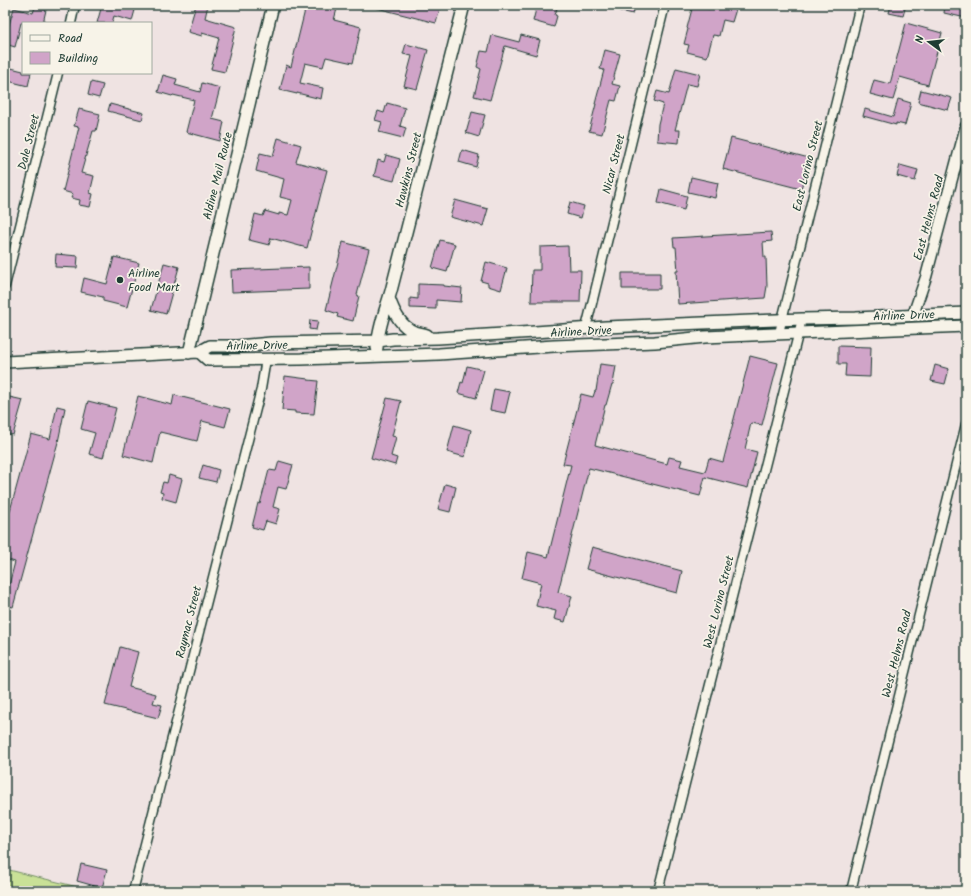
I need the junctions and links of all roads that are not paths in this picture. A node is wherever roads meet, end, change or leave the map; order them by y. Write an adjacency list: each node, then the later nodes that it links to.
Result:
1 (75, 5): 6 (street)
2 (273, 5): 21 (main road, Aldine Mail Route)
3 (464, 5): 10 (main road, Hawkins Street)
4 (665, 5): 16 (street, Nicar Street)
5 (860, 5): 14 (street, East Lorino Street)
6 (71, 22)
7 (58, 74): 9 (street, Dale Street)
8 (966, 126): 12 (street, East Helms Road)
9 (5, 286)
10 (390, 298): 19 (main road); 20 (main road, Hawkins Street)
11 (966, 313): 12 (main road, Airline Drive)
12 (913, 315): 13 (main road, Airline Drive)
13 (802, 319): 14 (main road, Airline Drive); 17 (street, West Lorino Street)
14 (782, 320): 16 (main road, Airline Drive); 18 (street, East Lorino Street)
15 (966, 326): 17 (main road, Airline Drive)
16 (586, 328): 19 (main road, Airline Drive)
17 (799, 333): 18 (main road, Airline Drive); 27 (street, West Lorino Street)
18 (779, 334): 22 (main road, Airline Drive)
19 (438, 338): 20 (main road, Airline Drive)
20 (378, 341): 21 (main road, Airline Drive); 22 (main road, Hawkins Street)
21 (194, 352): 23 (main road, Airline Drive); 24 (main road, Airline Drive)
22 (377, 355): 23 (main road, Airline Drive)
23 (266, 359): 26 (street, Raymac Street)
24 (5, 362)
25 (966, 424): 28 (street, West Helms Road)
26 (133, 891)
27 (658, 891)
28 (850, 891)

